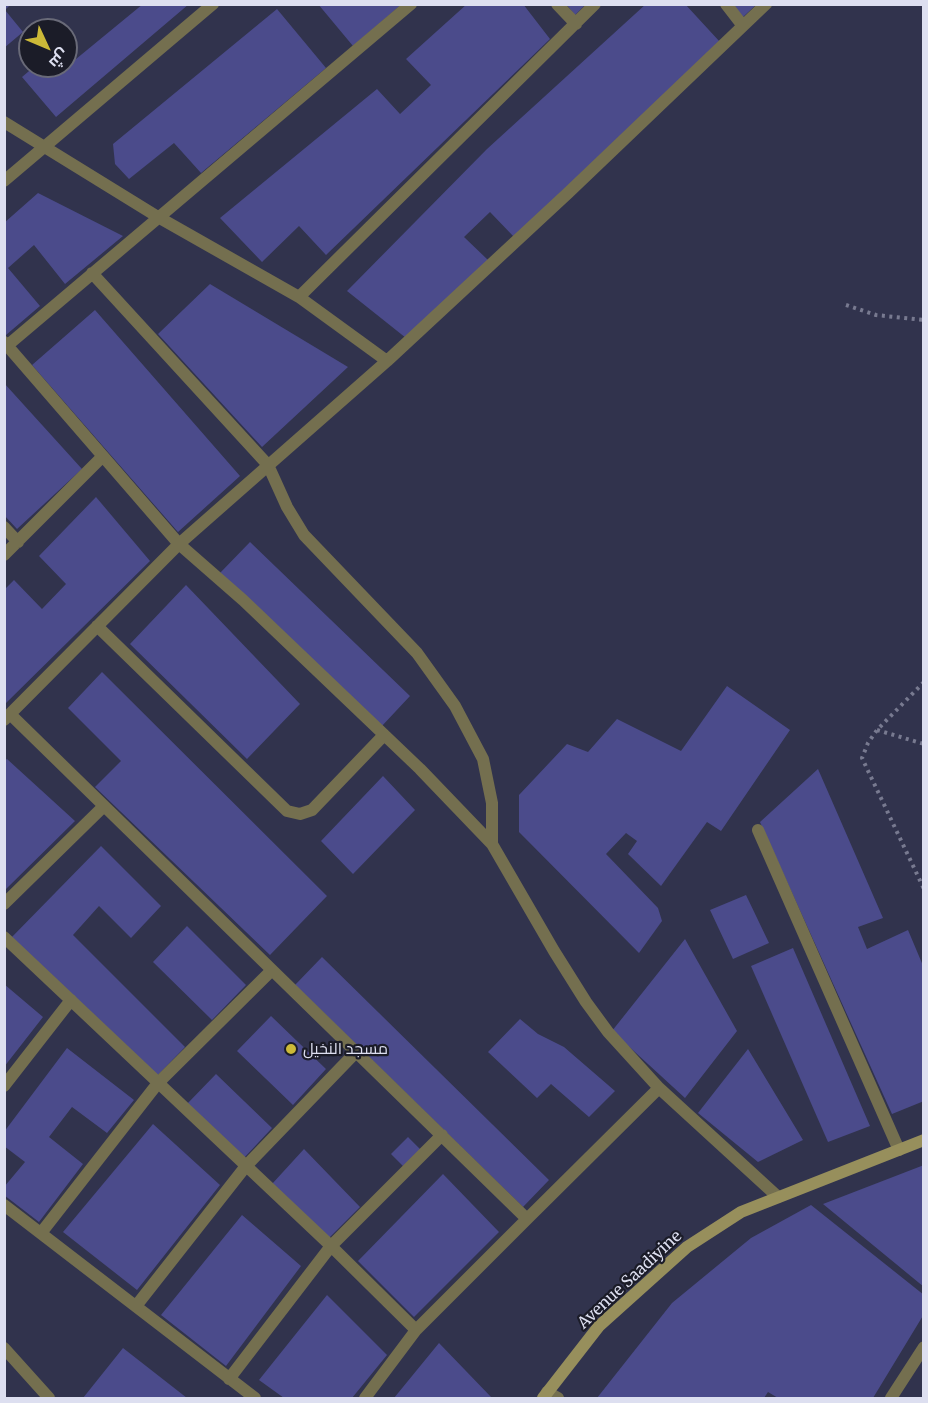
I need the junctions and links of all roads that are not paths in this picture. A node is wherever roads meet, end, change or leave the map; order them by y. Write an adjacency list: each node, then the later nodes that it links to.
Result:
1 (213, 4): 10 (street)
2 (411, 4): 12 (street)
3 (557, 4): 7 (street)
4 (596, 4): 7 (street)
5 (726, 4): 8 (street)
6 (766, 4): 8 (street)
7 (576, 24): 14 (street)
8 (743, 26): 16 (street)
9 (4, 122): 10 (street)
10 (46, 146): 11 (street); 12 (street)
11 (4, 181)
12 (158, 217): 13 (street); 14 (street)
13 (92, 273): 15 (street); 18 (street)
14 (299, 297): 16 (street)
15 (6, 344): 17 (street)
16 (387, 361): 18 (street)
17 (103, 456): 20 (street); 21 (street)
18 (268, 465): 21 (street); 28 (street)
19 (4, 527): 20 (street)
20 (18, 542): 22 (street)
21 (179, 544): 23 (street); 25 (street)
22 (4, 555)
23 (97, 626): 24 (street); 25 (street)
24 (7, 717): 26 (street)
25 (384, 735): 28 (street)
26 (104, 806): 29 (street); 31 (street)
27 (758, 830): 39 (street)
28 (492, 844): 36 (street)
29 (4, 904)
30 (4, 937): 32 (street)
31 (272, 970): 33 (street); 34 (street)
32 (71, 1000): 34 (street); 35 (street)
33 (356, 1052): 37 (street); 40 (street)
34 (158, 1083): 40 (street); 44 (street)
35 (4, 1086)
36 (659, 1088): 41 (street); 43 (street)
37 (442, 1135): 43 (street); 45 (street)
38 (924, 1140): 39 (main road, Avenue Saadiyine)
39 (899, 1150): 41 (main road, Avenue Saadiyine)
40 (246, 1166): 45 (street); 46 (street)
41 (778, 1197): 52 (main road, Avenue Saadiyine)
42 (4, 1205): 44 (street)
43 (527, 1219): 47 (street)
44 (41, 1233): 46 (street)
45 (331, 1246): 47 (street); 50 (street)
46 (136, 1306): 50 (street)
47 (416, 1330): 54 (street)
48 (924, 1347): 55 (street)
49 (4, 1348): 53 (street)
50 (229, 1379): 51 (street)
51 (246, 1396)
52 (549, 1396)
53 (49, 1398)
54 (365, 1398)
55 (891, 1398)

